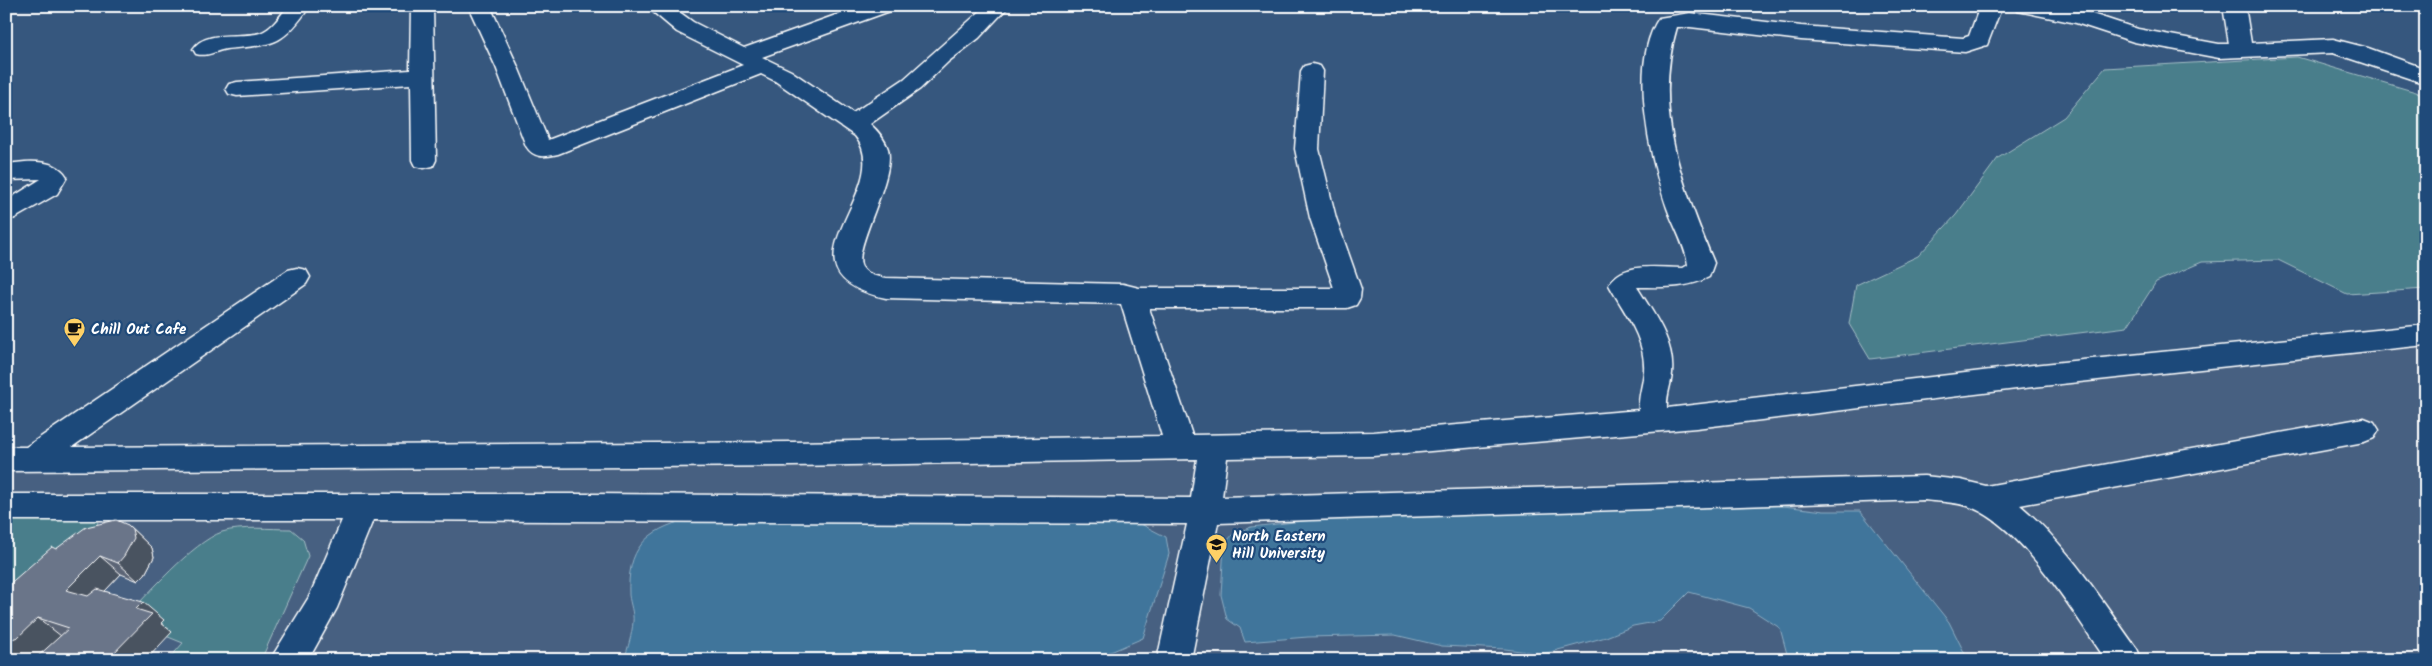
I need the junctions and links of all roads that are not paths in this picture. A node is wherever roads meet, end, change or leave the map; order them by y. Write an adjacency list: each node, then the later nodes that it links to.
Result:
1 (300, 6): 10 (street)
2 (422, 6): 14 (street)
3 (479, 6): 12 (street)
4 (657, 6): 12 (street)
5 (882, 6): 12 (street)
6 (998, 6): 17 (street)
7 (1991, 6): 24 (street)
8 (2026, 6): 11 (street)
9 (2234, 6): 11 (street)
10 (204, 49)
11 (2241, 51): 15 (street)
12 (755, 60): 17 (street)
13 (1312, 71): 22 (street)
14 (422, 76): 16 (street); 18 (street)
15 (2426, 78)
16 (237, 90)
17 (854, 124): 22 (street)
18 (424, 160)
19 (6, 172): 20 (street)
20 (6, 212)
21 (296, 277): 28 (street)
22 (1133, 298): 26 (street)
23 (2426, 335): 24 (street)
24 (1654, 420): 27 (street)
25 (2364, 430): 29 (street)
26 (1182, 448): 27 (street); 28 (street)
27 (1213, 448): 32 (street)
28 (19, 459)
29 (1985, 499): 32 (street); 35 (street)
30 (6, 507): 31 (street)
31 (363, 508): 32 (street); 33 (street)
32 (1205, 512): 34 (street)
33 (287, 660)
34 (1174, 660)
35 (2125, 660)

